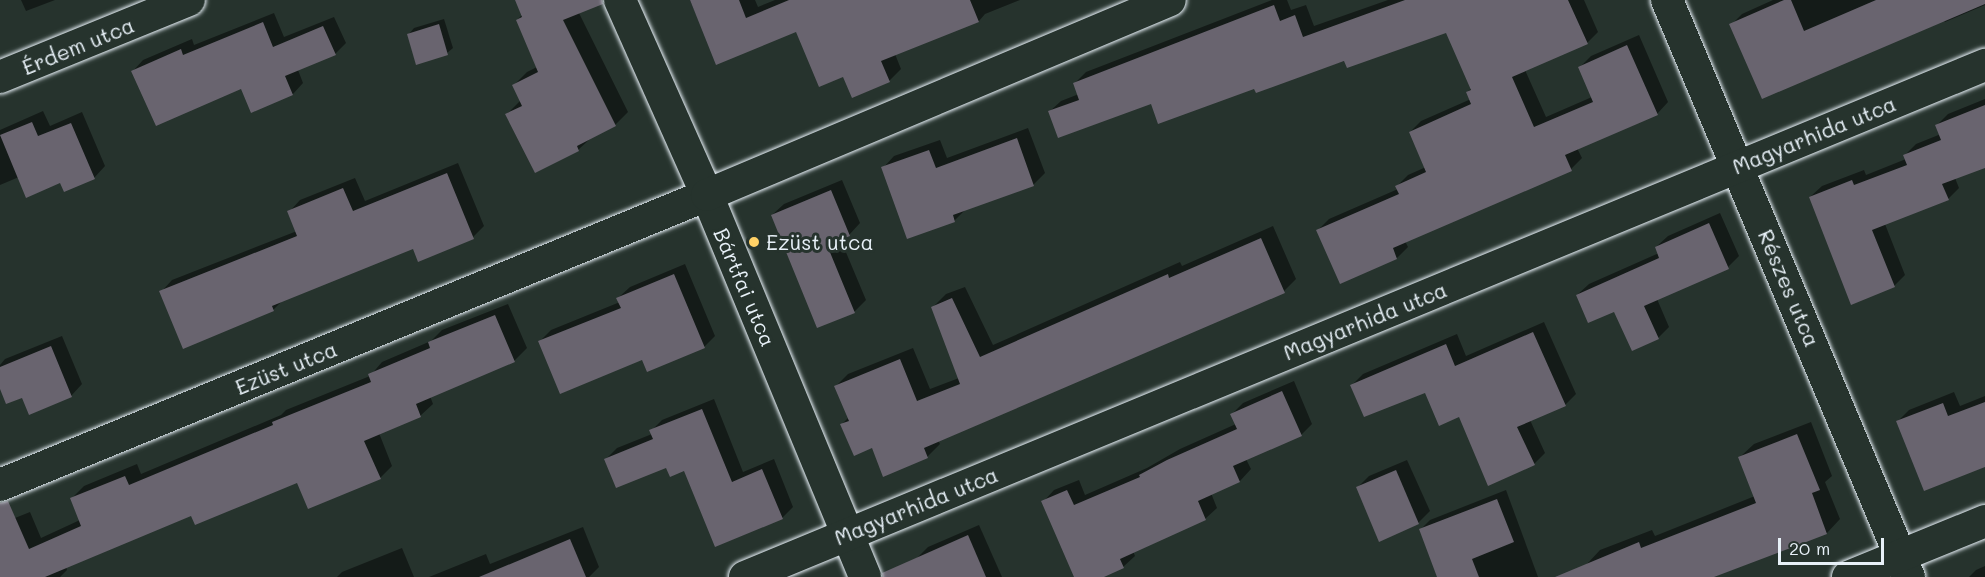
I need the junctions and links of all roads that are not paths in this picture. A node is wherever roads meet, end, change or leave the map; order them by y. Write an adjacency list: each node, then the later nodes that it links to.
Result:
1 (189, 0): 5 (street, Érdem utca)
2 (620, 0): 9 (street, Bártfai utca)
3 (1170, 0): 9 (street, Ezüst utca)
4 (1667, 0): 8 (street, Részes utca)
5 (154, 7): 7 (street, Érdem utca)
6 (1985, 65): 8 (street, Magyarhida utca)
7 (0, 77)
8 (1738, 166): 12 (street, Magyarhida utca); 13 (street, Részes utca)
9 (707, 195): 10 (street, Ezüst utca); 12 (street, Bártfai utca)
10 (0, 485)
11 (1985, 521): 13 (street)
12 (848, 534): 14 (street, Magyarhida utca); 15 (street, Bártfai utca)
13 (1905, 566): 16 (street)
14 (745, 577)
15 (865, 577)
16 (1848, 577)

